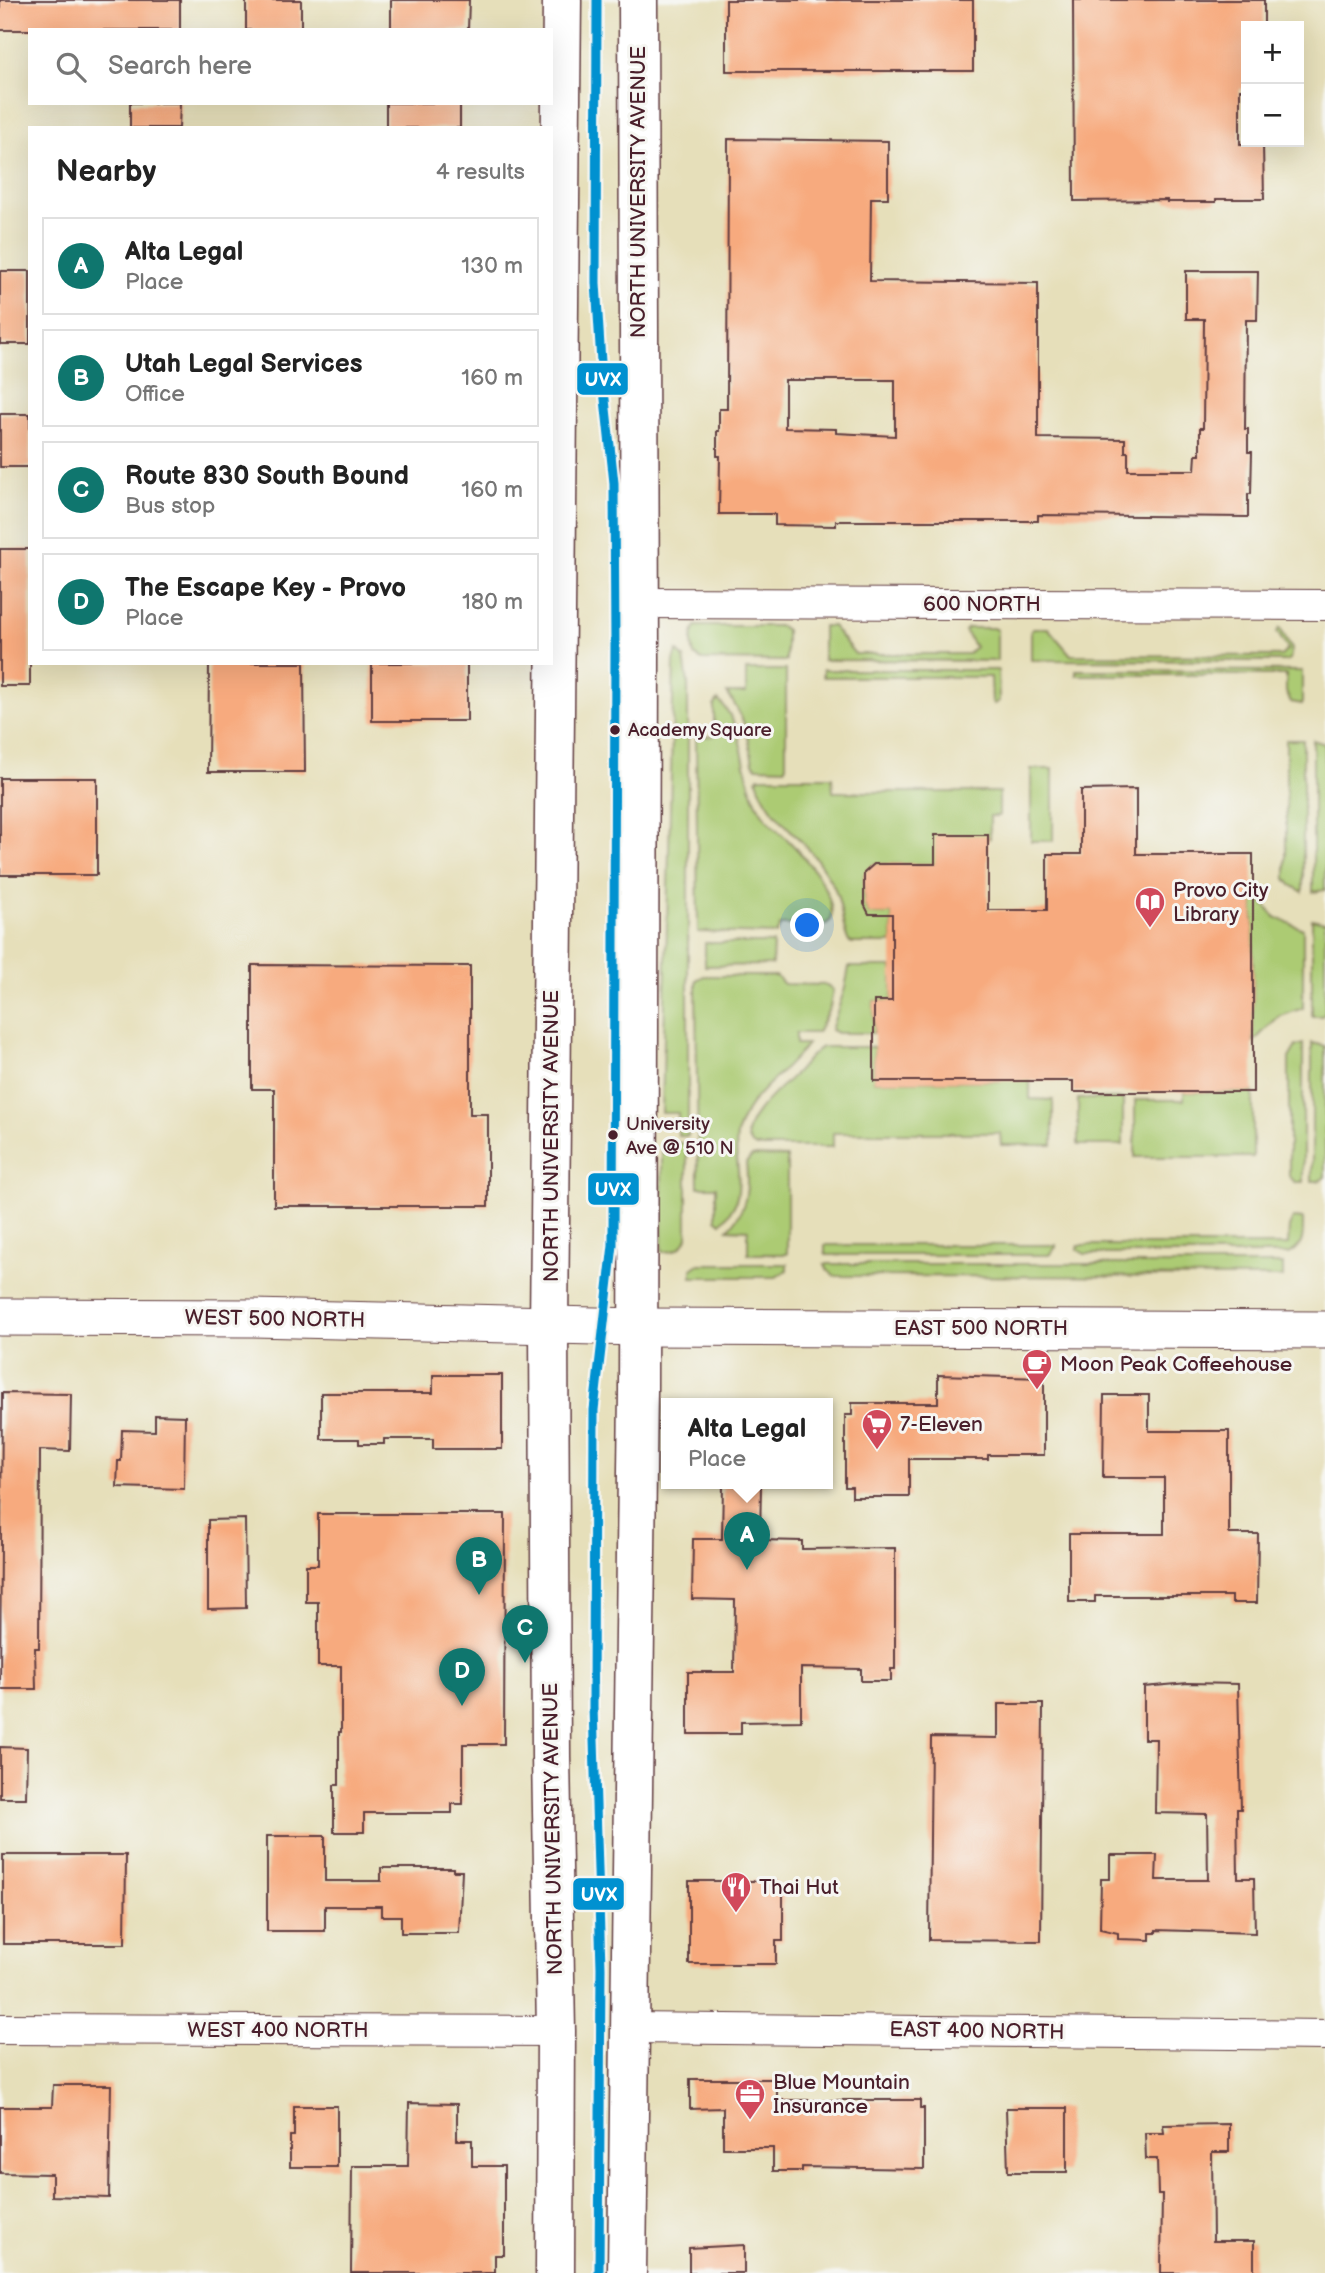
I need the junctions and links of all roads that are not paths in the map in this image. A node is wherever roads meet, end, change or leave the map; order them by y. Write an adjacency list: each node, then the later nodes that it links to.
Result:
1 (562, 0): 6 (highway, NORTH UNIVERSITY AVENUE)
2 (638, 0): 3 (highway, NORTH UNIVERSITY AVENUE)
3 (639, 603): 4 (street, 600 NORTH); 7 (highway, NORTH UNIVERSITY AVENUE)
4 (1325, 605)
5 (0, 1317): 6 (street, WEST 500 NORTH)
6 (549, 1326): 7 (street, WEST 500 NORTH); 11 (highway, NORTH UNIVERSITY AVENUE)
7 (638, 1327): 8 (street, EAST 500 NORTH); 9 (highway, NORTH UNIVERSITY AVENUE)
8 (1325, 1330)
9 (629, 2028): 12 (street, EAST 400 NORTH); 14 (highway, NORTH UNIVERSITY AVENUE)
10 (0, 2029): 11 (street, WEST 400 NORTH)
11 (556, 2031): 13 (highway, NORTH UNIVERSITY AVENUE)
12 (1325, 2035)
13 (555, 2273)
14 (627, 2273)

